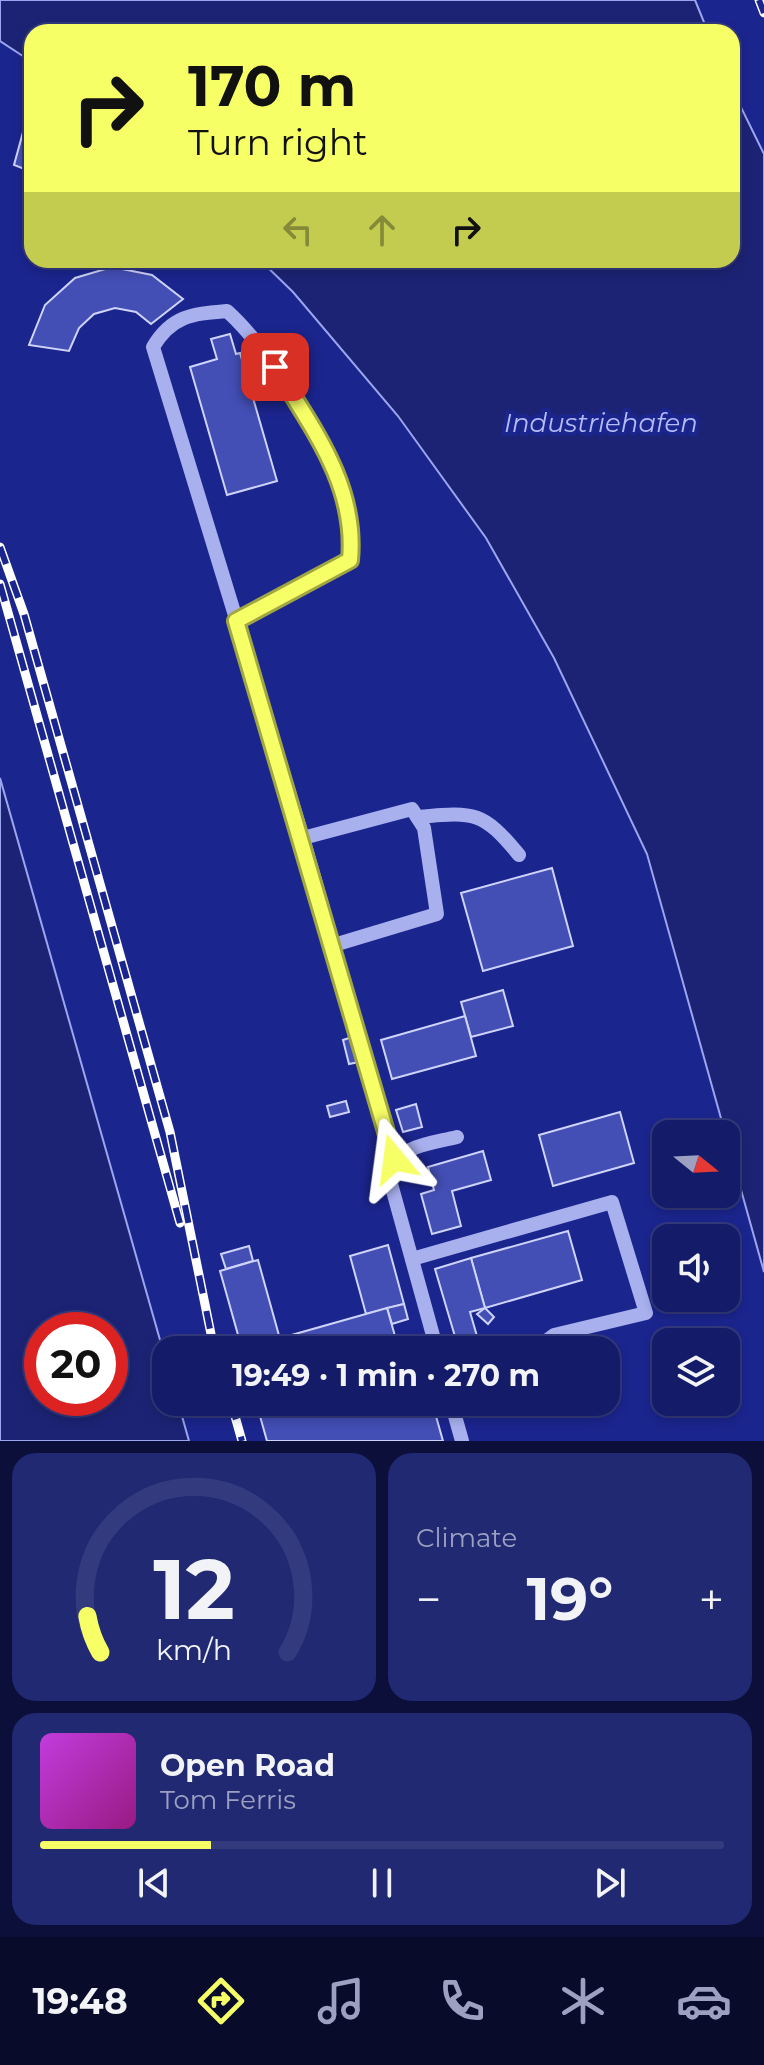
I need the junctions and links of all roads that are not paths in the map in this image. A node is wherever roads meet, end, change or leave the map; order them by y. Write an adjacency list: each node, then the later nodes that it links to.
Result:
1 (236, 621): 1 (street); 3 (street)
2 (417, 817): 3 (street); 4 (street); 5 (street)
3 (303, 838): 5 (street)
4 (519, 855)
5 (334, 945): 7 (street)
6 (457, 1137): 7 (street)
7 (394, 1159): 8 (street)
8 (412, 1259): 9 (street); 10 (street)
9 (433, 1336)
10 (553, 1336)
11 (455, 1416): 12 (street)
12 (462, 1441)

